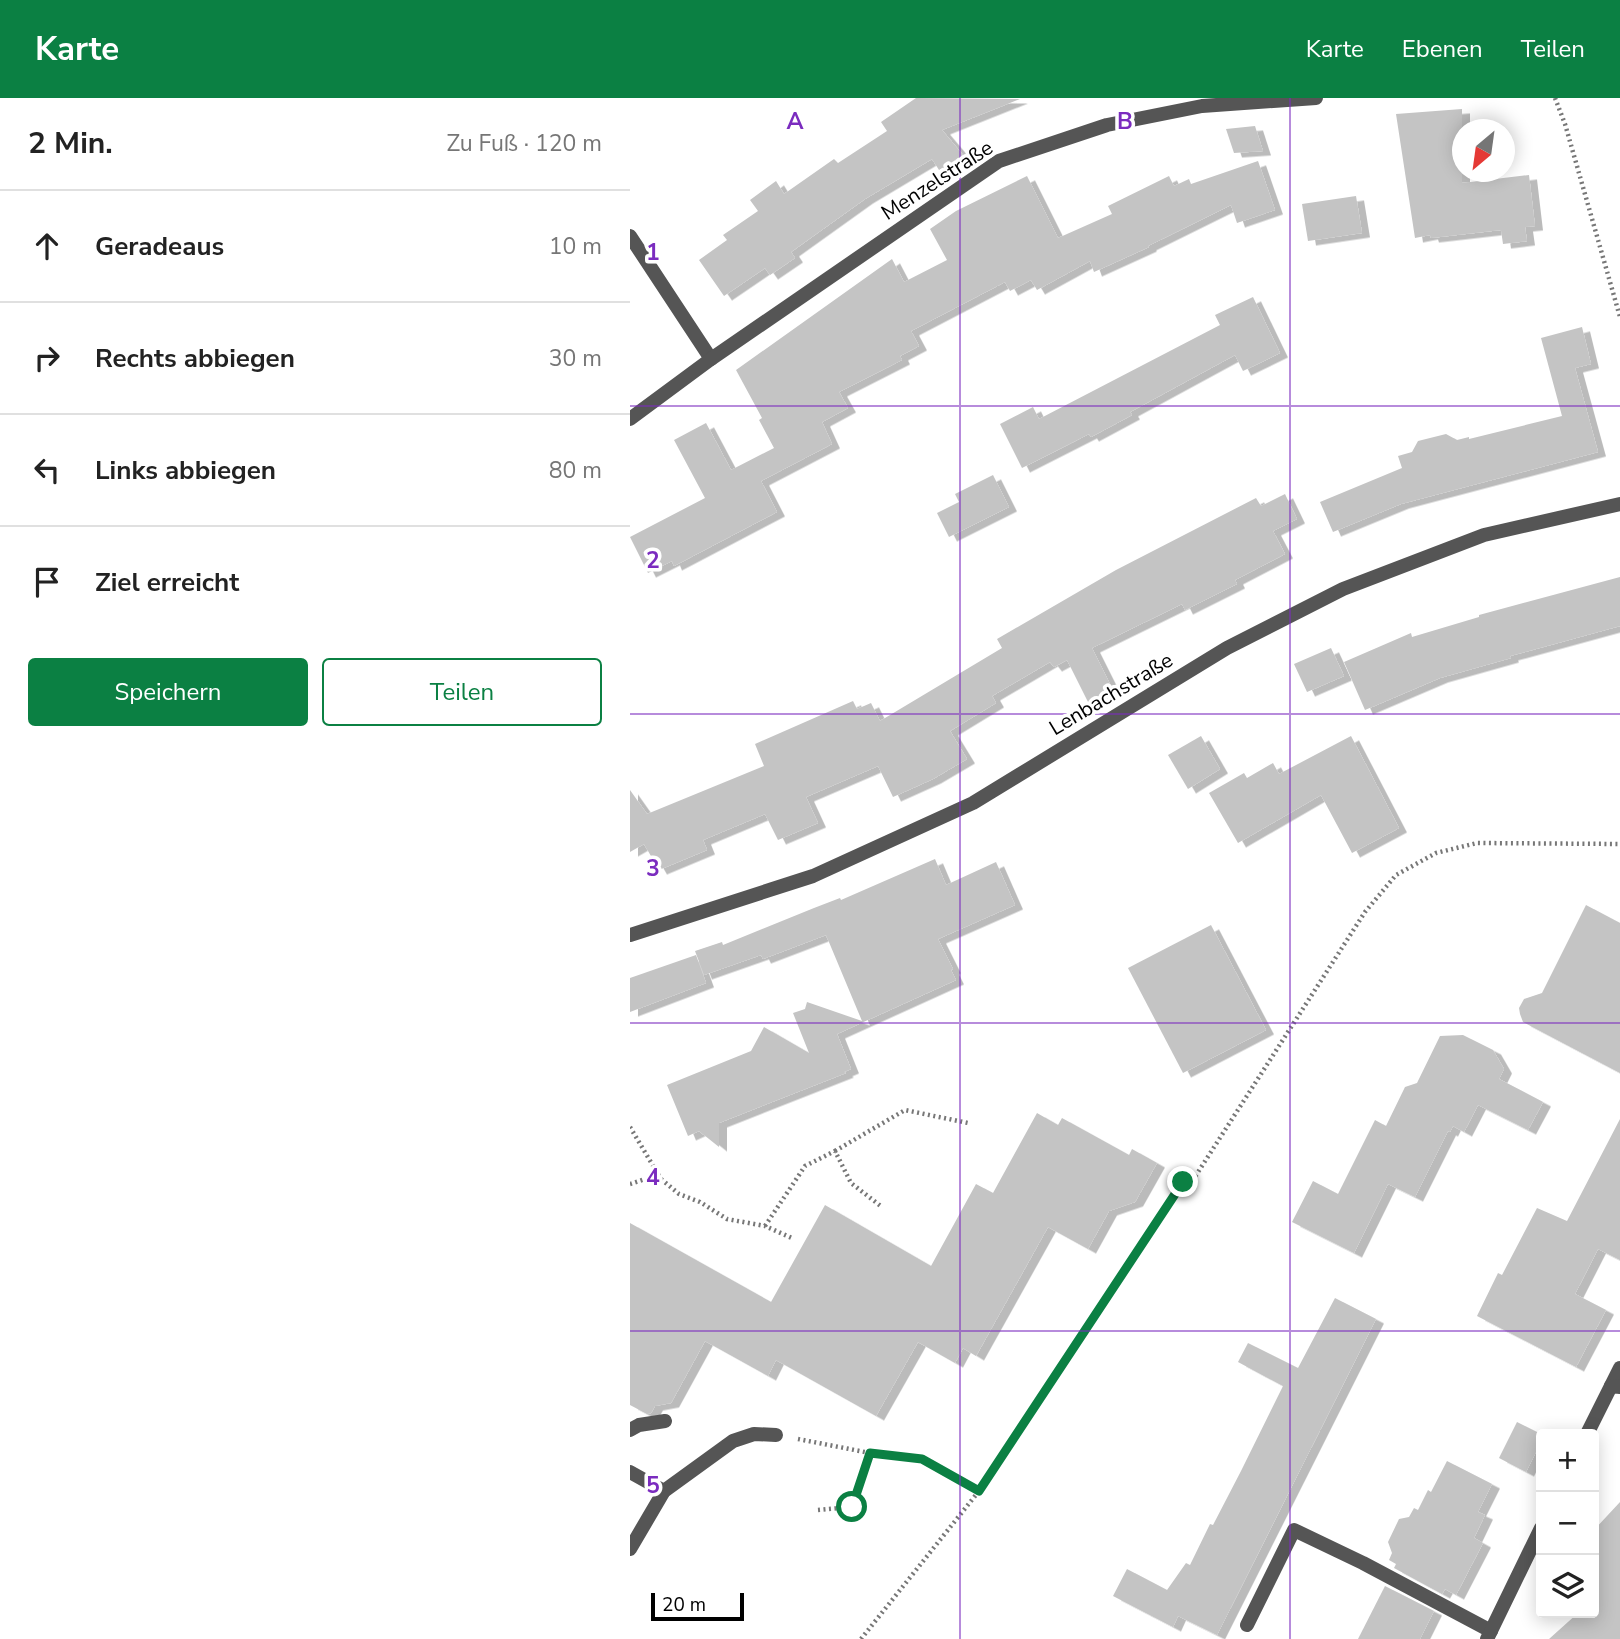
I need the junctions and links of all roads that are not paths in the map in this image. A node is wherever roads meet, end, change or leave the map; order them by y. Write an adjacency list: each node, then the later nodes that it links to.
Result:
1 (1316, 98): 3 (street, Menzelstraße)
2 (630, 236): 3 (street)
3 (711, 359): 4 (street, Menzelstraße)
4 (630, 419)
5 (1620, 504): 6 (street, Lenbachstraße)
6 (630, 935)
7 (1620, 1368): 8 (street)
8 (1616, 1387): 10 (street)
9 (665, 1421): 11 (street)
10 (1590, 1429)
11 (630, 1430)
12 (776, 1435): 14 (street)
13 (630, 1472): 14 (street)
14 (664, 1491): 16 (street)
15 (1536, 1538): 18 (street)
16 (630, 1549)
17 (1247, 1625): 18 (street)
18 (1489, 1635)

